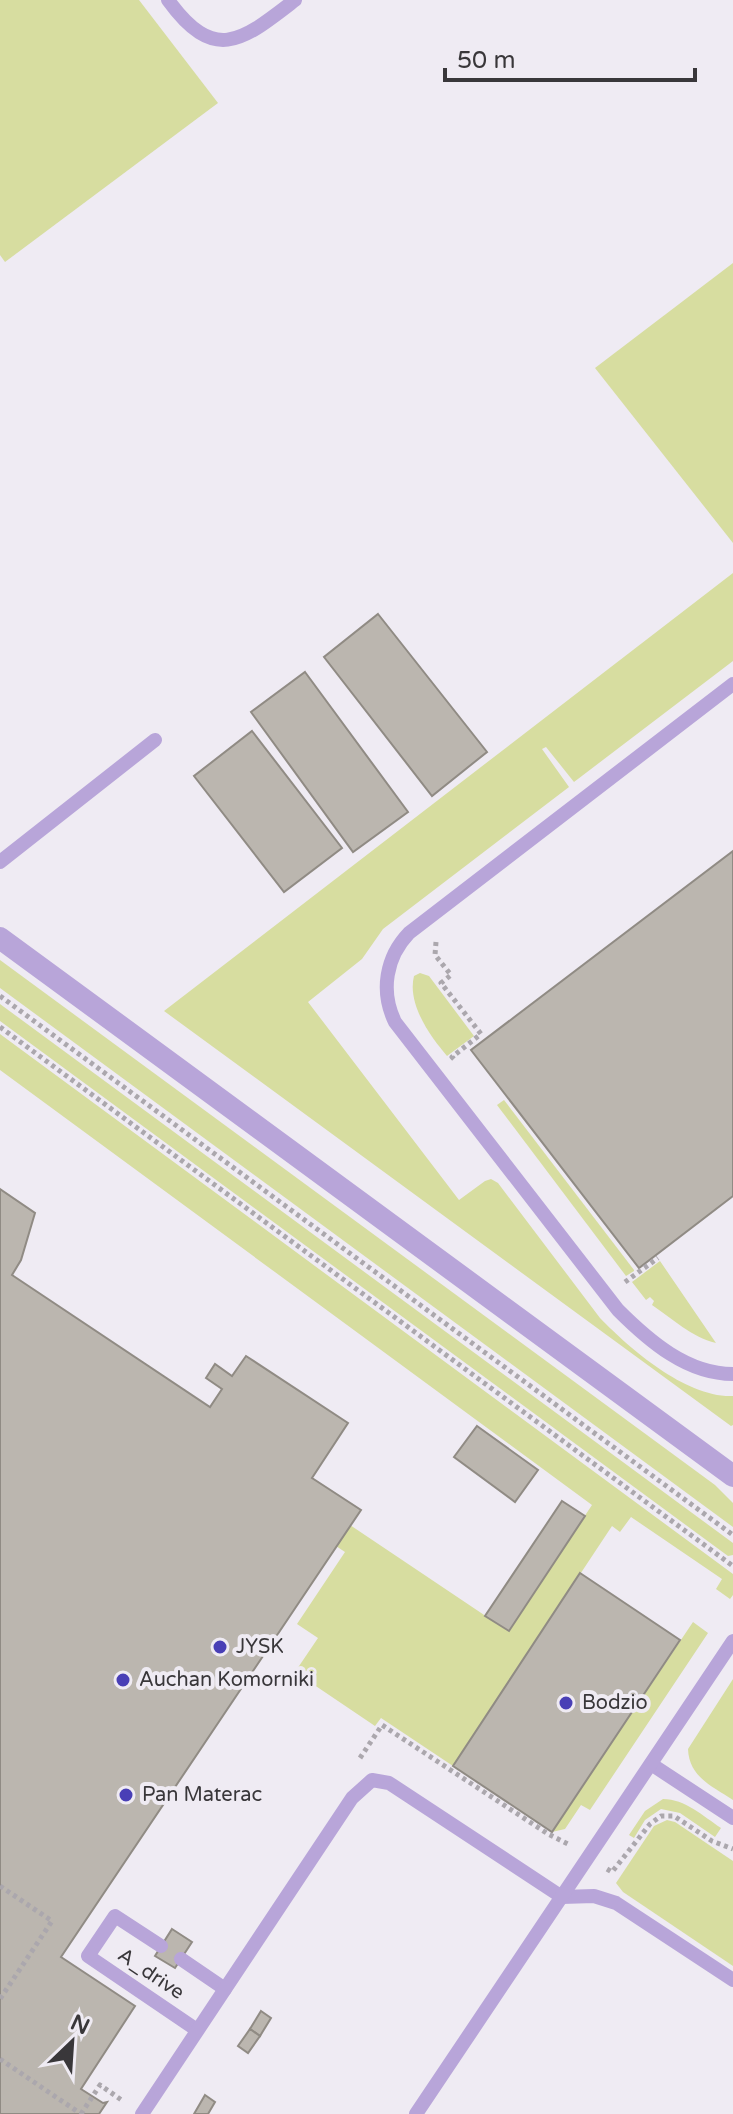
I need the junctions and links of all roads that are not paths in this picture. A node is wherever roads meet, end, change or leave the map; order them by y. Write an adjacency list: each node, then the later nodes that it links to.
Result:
1 (168, 0): 2 (lane)
2 (295, 0)
3 (733, 684): 7 (lane)
4 (155, 740): 5 (lane)
5 (0, 862)
6 (0, 938): 8 (street)
7 (733, 1374)
8 (733, 1476)
9 (733, 1641): 10 (lane)
10 (651, 1764): 11 (lane); 12 (lane)
11 (733, 1818)
12 (562, 1897): 15 (lane); 16 (lane); 19 (lane)
13 (161, 1946): 17 (lane, A_drive)
14 (181, 1959): 16 (lane, A_drive)
15 (733, 1980)
16 (225, 1989): 17 (lane)
17 (197, 2030): 18 (lane)
18 (142, 2114)
19 (416, 2114)

